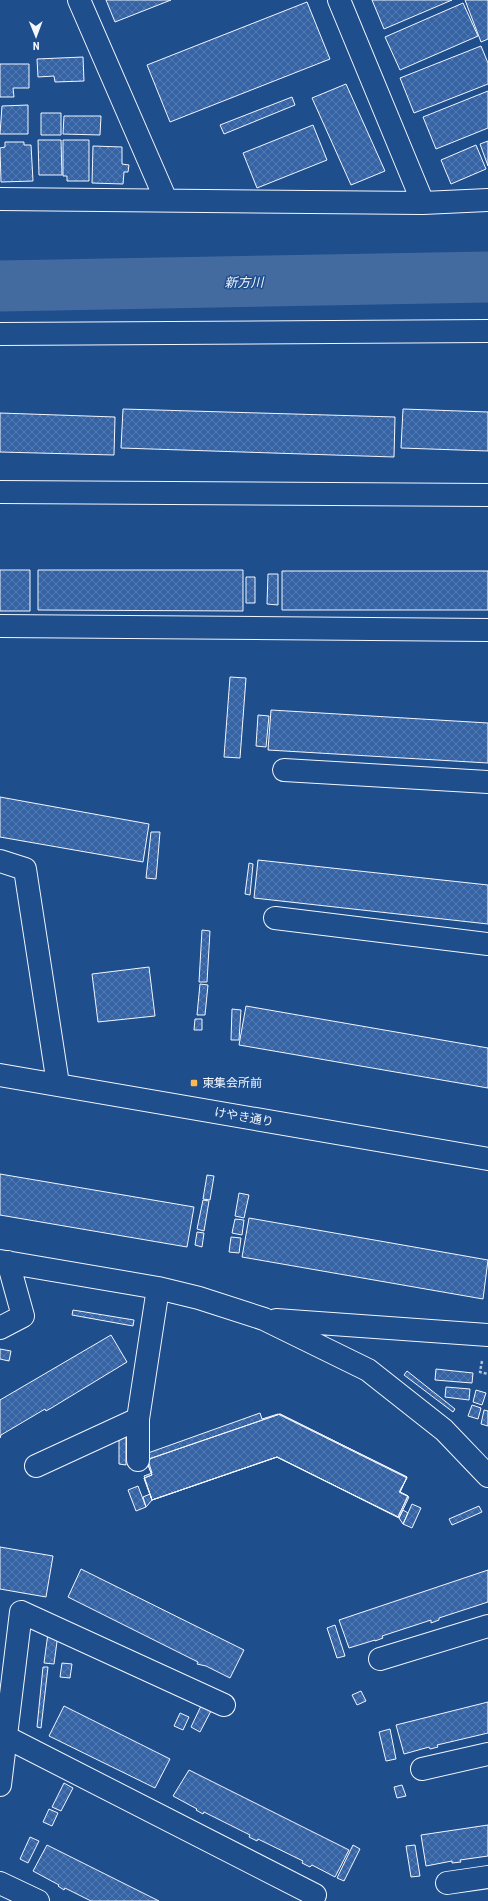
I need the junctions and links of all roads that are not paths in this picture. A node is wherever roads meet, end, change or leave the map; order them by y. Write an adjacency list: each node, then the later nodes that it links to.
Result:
1 (79, 0): 4 (street)
2 (339, 0): 6 (street)
3 (0, 199): 4 (street)
4 (166, 200): 6 (street)
5 (488, 200): 6 (street)
6 (423, 203)
7 (488, 331): 8 (street)
8 (0, 334)
9 (0, 492): 10 (street)
10 (488, 495)
11 (0, 626): 12 (street)
12 (488, 630)
13 (284, 770): 14 (street)
14 (488, 782)
15 (0, 861): 19 (street)
16 (275, 918): 17 (street)
17 (488, 944)
18 (0, 1075): 19 (street, けやき通り)
19 (58, 1084): 20 (street, けやき通り)
20 (488, 1160)
21 (4, 1261): 22 (street); 24 (street)
22 (158, 1288): 23 (street); 26 (street)
23 (264, 1320): 25 (street); 29 (street)
24 (0, 1328)
25 (488, 1335)
26 (138, 1419): 27 (street); 28 (street)
27 (138, 1460)
28 (36, 1466)
29 (488, 1476)
30 (13, 1624): 33 (street); 34 (street)
31 (488, 1626): 32 (street)
32 (380, 1659)
33 (224, 1705)
34 (6, 1737): 36 (street); 42 (street)
35 (488, 1754): 37 (street)
36 (1, 1761): 38 (street)
37 (422, 1770)
38 (0, 1785)
39 (488, 1877): 41 (street)
40 (0, 1883): 43 (street)
41 (447, 1883)
42 (315, 1895)
43 (38, 1901)

